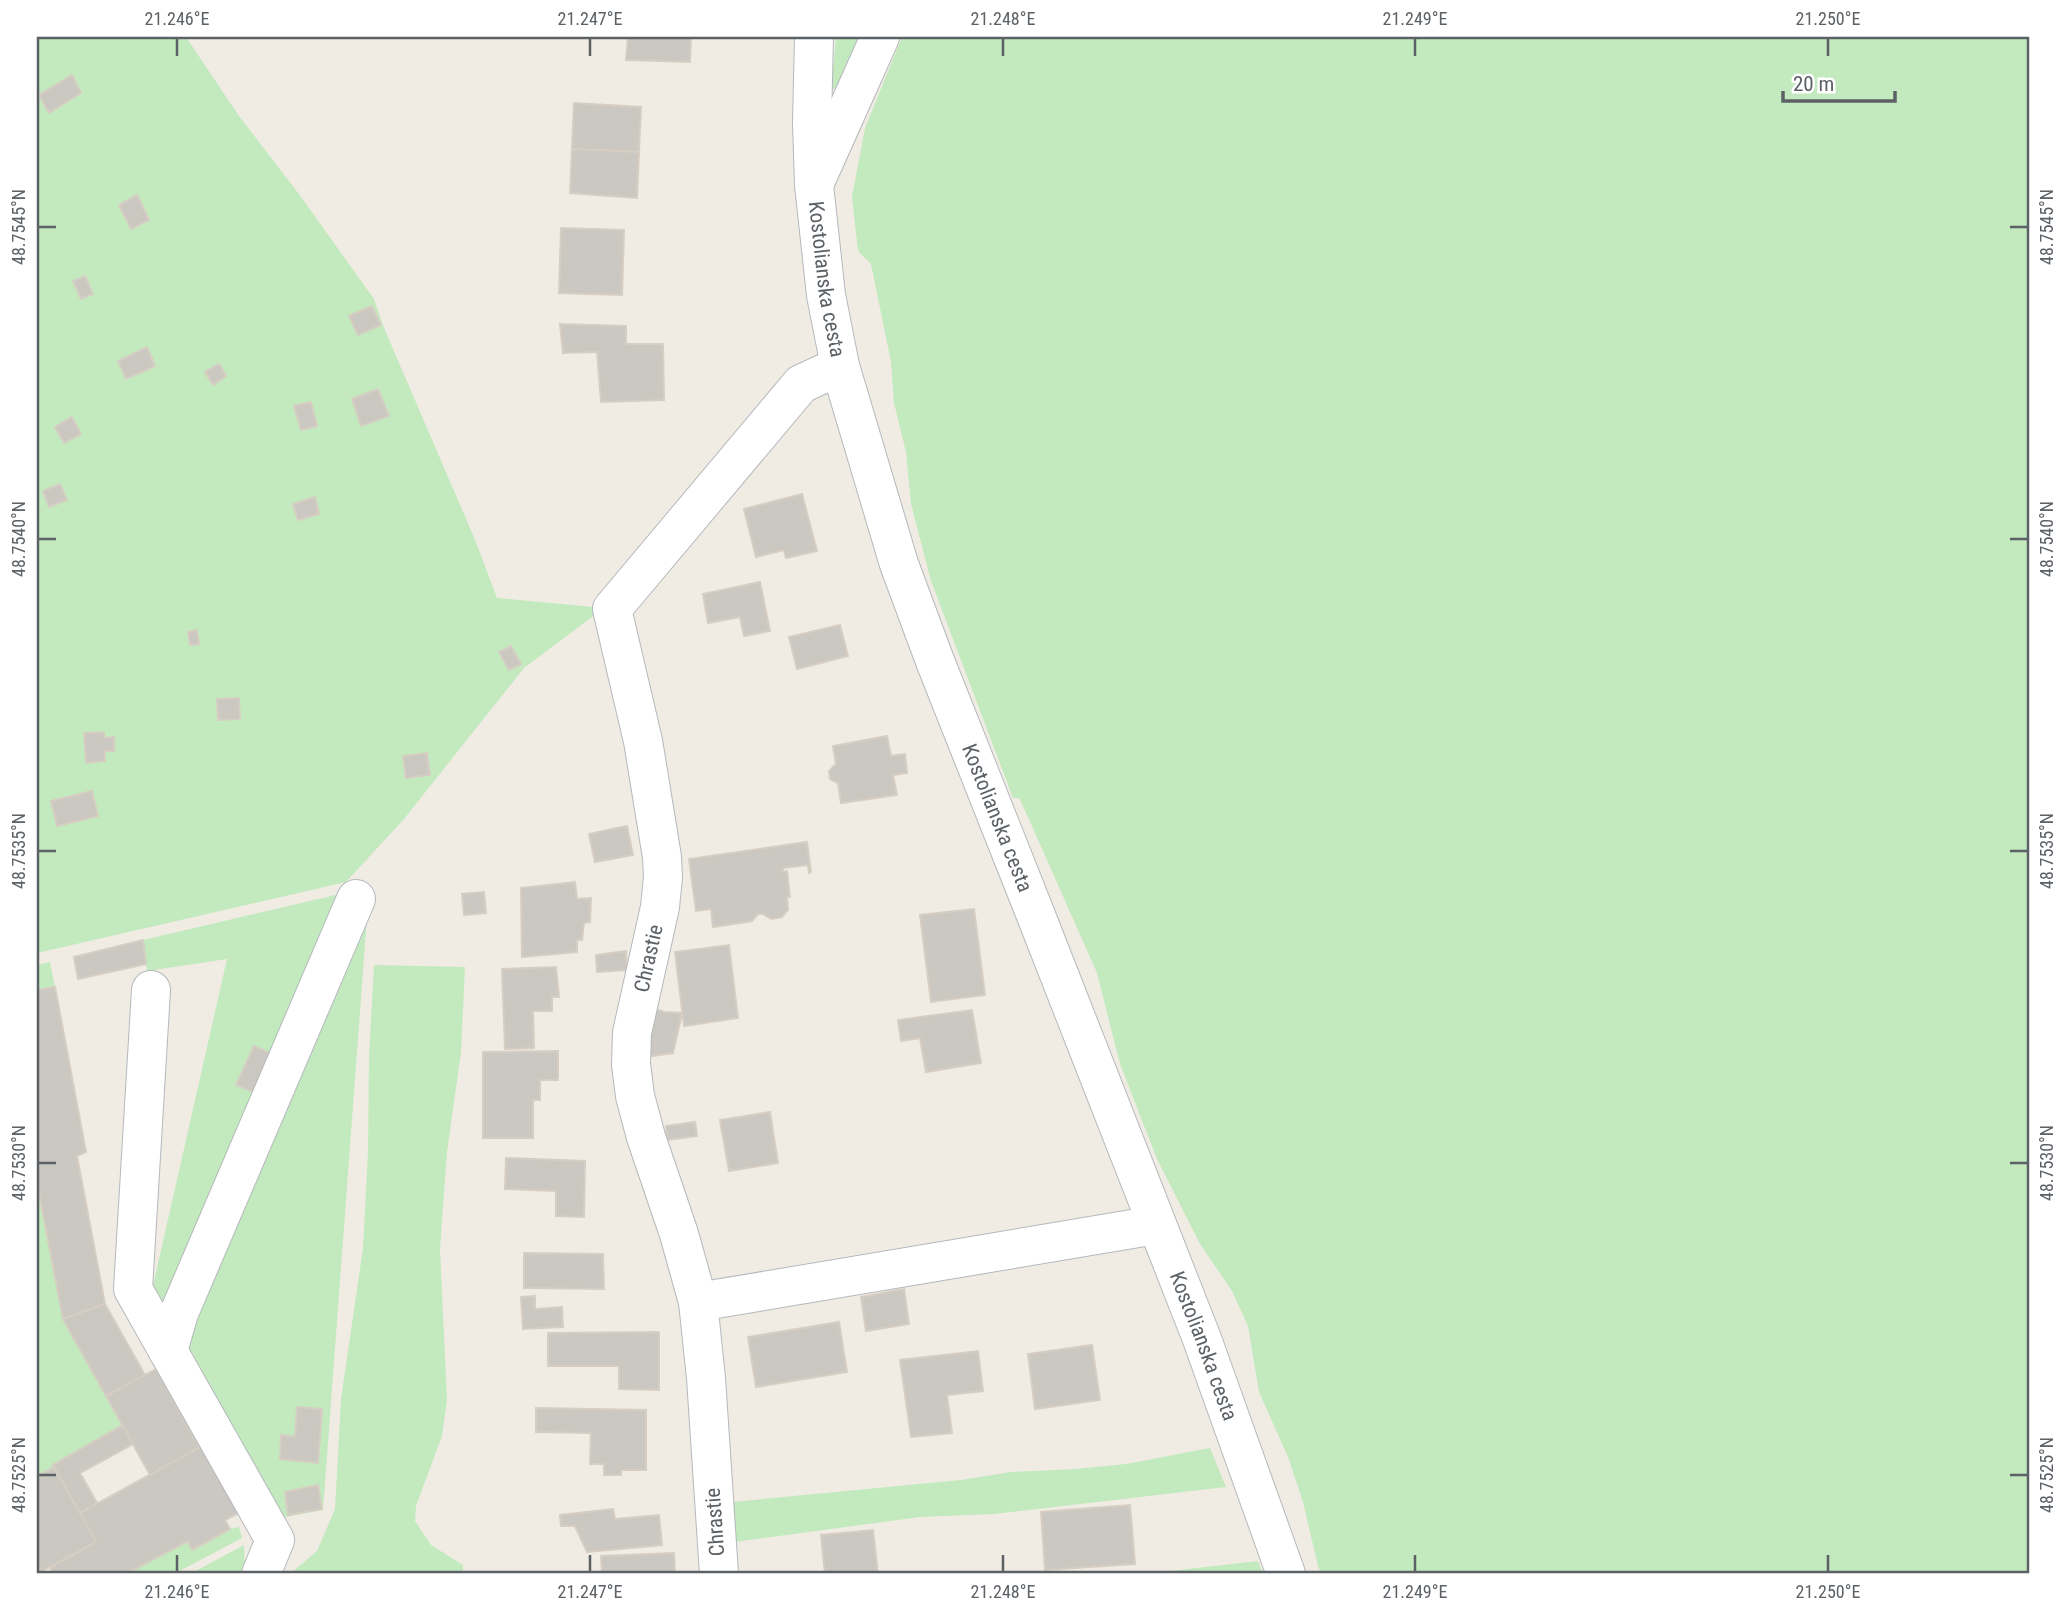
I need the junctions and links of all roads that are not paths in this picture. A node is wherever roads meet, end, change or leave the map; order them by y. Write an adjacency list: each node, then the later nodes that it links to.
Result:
1 (814, 37): 3 (street, Kostolianska cesta)
2 (880, 37): 3 (street)
3 (814, 185): 4 (street, Kostolianska cesta)
4 (840, 366): 7 (street, Kostolianska cesta); 8 (street, Chrastie)
5 (356, 899): 9 (street)
6 (151, 990): 9 (street)
7 (1156, 1225): 8 (street); 12 (street, Kostolianska cesta)
8 (698, 1302): 11 (street, Chrastie)
9 (168, 1350): 10 (street)
10 (268, 1557)
11 (719, 1574)
12 (1286, 1574)

